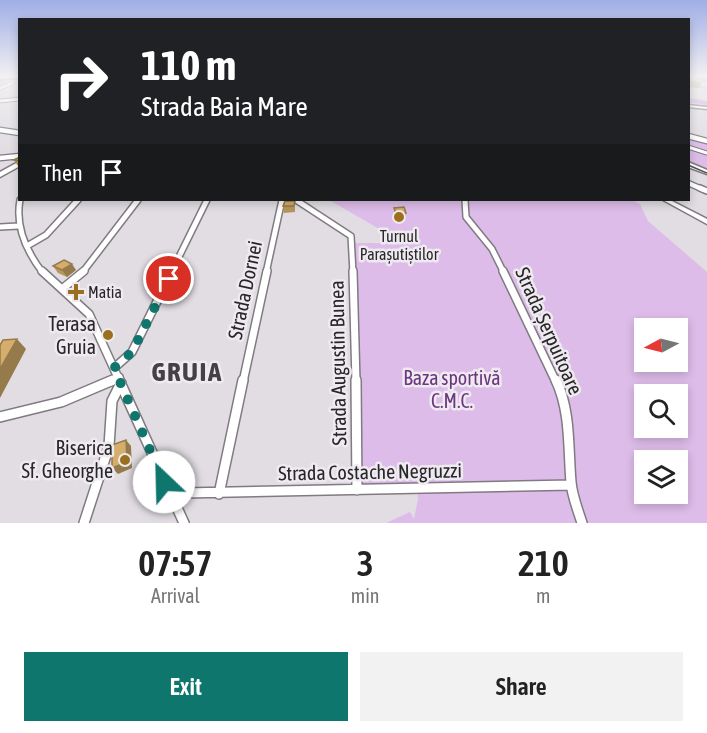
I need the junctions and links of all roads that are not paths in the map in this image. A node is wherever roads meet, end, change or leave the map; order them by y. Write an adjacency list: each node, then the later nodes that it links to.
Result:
1 (690, 106): 2 (street)
2 (707, 107)
3 (0, 130): 4 (street)
4 (18, 133)
5 (690, 136): 6 (street)
6 (706, 140)
7 (690, 148): 8 (street)
8 (707, 153)
9 (18, 156): 10 (street)
10 (0, 158)
11 (18, 164): 14 (street)
12 (690, 165): 13 (main road)
13 (707, 172)
14 (0, 175)
15 (690, 184): 16 (street)
16 (707, 191)
17 (20, 201): 26 (street)
18 (77, 201): 28 (street)
19 (137, 201): 29 (street)
20 (207, 201): 30 (street)
21 (282, 201): 35 (street, Strada Dornei)
22 (298, 201): 34 (street, Strada Augustin Bunea)
23 (465, 201): 33 (street, Strada Șerpuitoare)
24 (668, 201): 25 (street)
25 (707, 222)
26 (18, 226): 27 (street); 28 (street)
27 (0, 227)
28 (27, 246): 29 (street)
29 (62, 289): 30 (street)
30 (114, 368): 31 (street)
31 (120, 380): 32 (street); 36 (street); 37 (street)
32 (0, 417)
33 (571, 485): 34 (street, Strada Costache Negruzzi); 39 (street, Strada Șerpuitoare)
34 (357, 490): 35 (street, Strada Costache Negruzzi)
35 (219, 494): 36 (street, Strada Costache Negruzzi)
36 (171, 499): 38 (street)
37 (84, 523)
38 (184, 523)
39 (582, 523)

